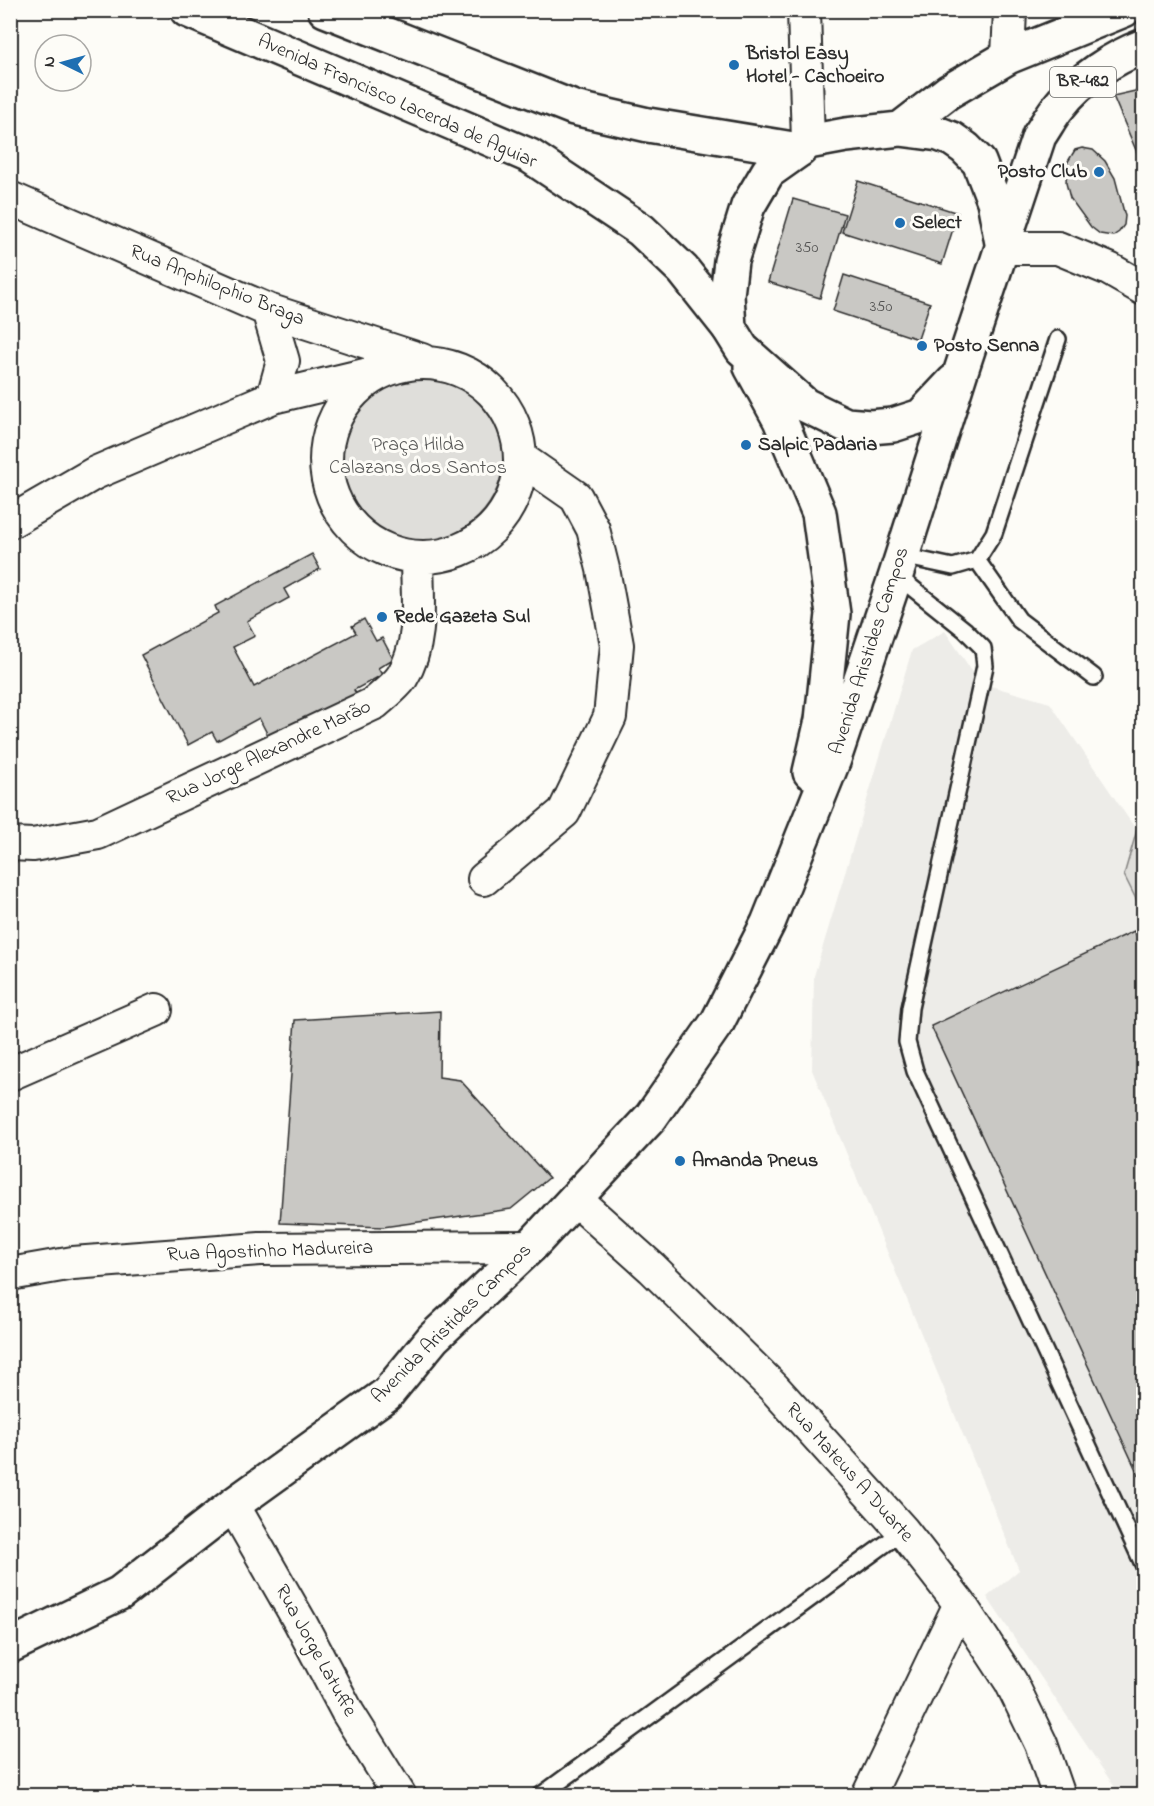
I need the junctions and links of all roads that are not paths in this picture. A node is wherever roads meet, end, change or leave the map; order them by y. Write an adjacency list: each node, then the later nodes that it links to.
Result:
1 (187, 10): 16 (main road, Avenida Francisco Lacerda de Aguiar)
2 (325, 10): 9 (main road)
3 (804, 10): 9 (street)
4 (1010, 10): 7 (street)
5 (1124, 10): 7 (main road, BR-482)
6 (1143, 46): 11 (main road, BR-482)
7 (1008, 57): 8 (main road, BR-482)
8 (900, 129): 9 (main road); 11 (main road)
9 (803, 146): 16 (main road)
10 (10, 198): 15 (street, Rua Anphilophio Braga)
11 (1003, 248): 13 (street); 20 (main road)
12 (1143, 264): 13 (street)
13 (1109, 269): 14 (street)
14 (1143, 289)
15 (268, 310): 18 (street, Rua Anphilophio Braga); 21 (street)
16 (736, 339): 20 (main road); 30 (main road, Avenida Aristides Campos)
17 (1058, 339): 25 (lane)
18 (428, 362): 19 (street); 22 (street)
19 (380, 372): 21 (street); 24 (street)
20 (960, 374): 26 (main road, Avenida Aristides Campos)
21 (273, 397): 23 (street)
22 (520, 458): 24 (street); 29 (street)
23 (10, 522)
24 (417, 557): 28 (street, Rua Jorge Alexandre Marão)
25 (977, 560): 26 (lane); 27 (lane)
26 (899, 566): 30 (main road, Avenida Aristides Campos); 38 (lane)
27 (1094, 677)
28 (10, 844)
29 (484, 879)
30 (768, 923): 33 (main road, Avenida Aristides Campos)
31 (156, 1010): 32 (street)
32 (10, 1074)
33 (574, 1199): 34 (main road, Avenida Aristides Campos); 37 (street, Rua Mateus A Duarte)
34 (530, 1247): 35 (street, Rua Agostinho Madureira); 36 (main road, Avenida Aristides Campos)
35 (10, 1274)
36 (233, 1505): 40 (main road, Avenida Aristides Campos); 41 (street, Rua Jorge Latuffe)
37 (903, 1531): 39 (street, Rua Mateus A Duarte); 42 (lane)
38 (1143, 1566)
39 (960, 1604): 43 (street); 44 (street, Rua Mateus A Duarte)
40 (10, 1646)
41 (400, 1796)
42 (540, 1796)
43 (868, 1796)
44 (1059, 1796)

